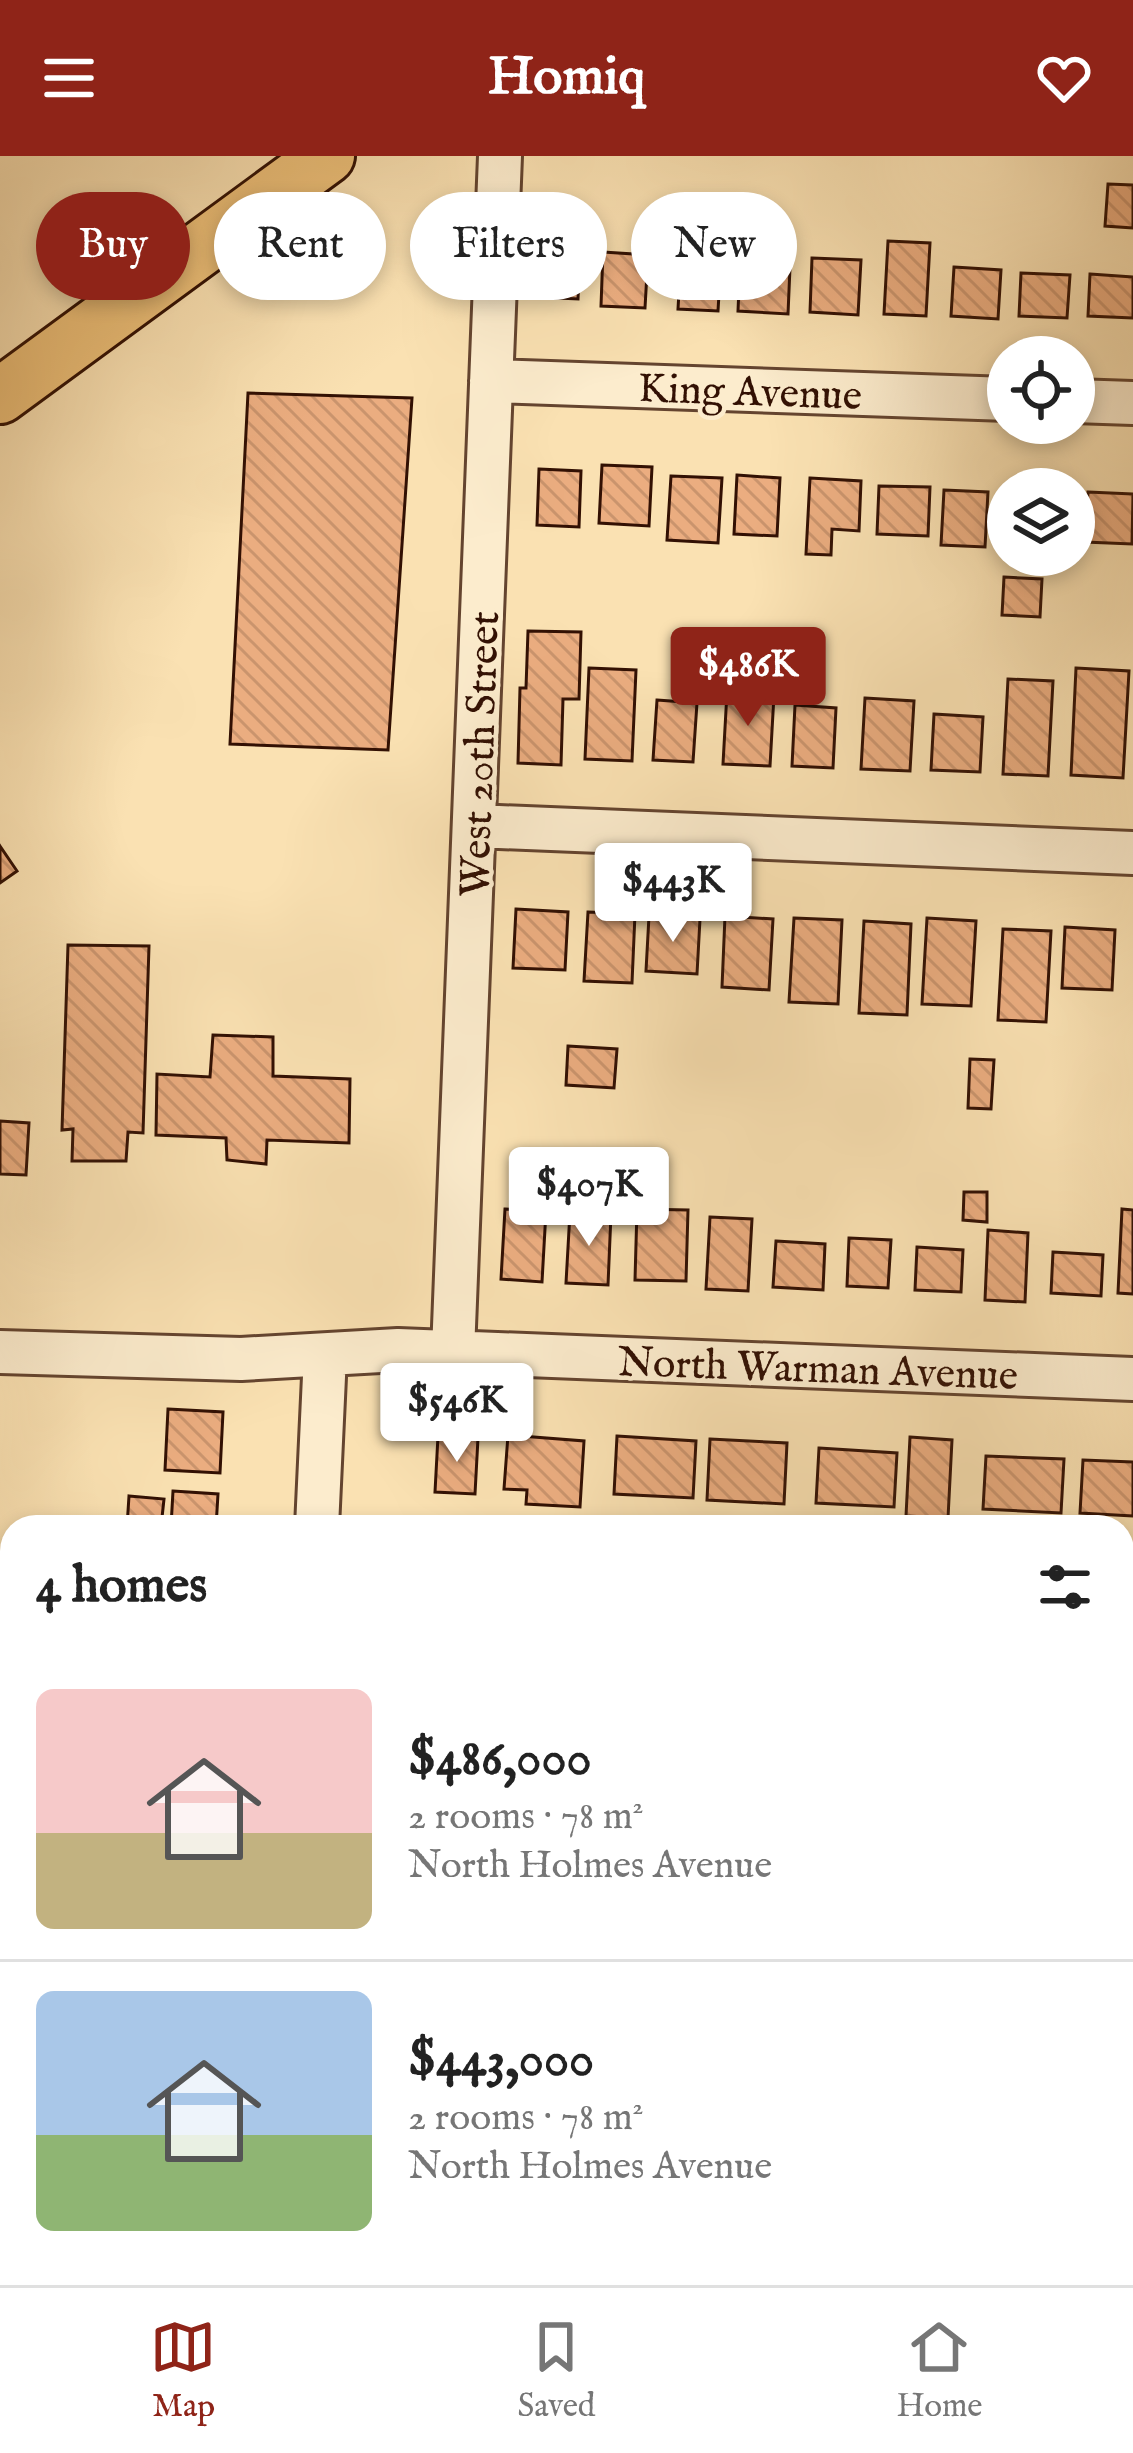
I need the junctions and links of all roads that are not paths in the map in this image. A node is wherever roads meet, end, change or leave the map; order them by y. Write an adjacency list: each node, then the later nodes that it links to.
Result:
1 (327, 156): 4 (main road)
2 (500, 156): 3 (street, West 20th Street)
3 (491, 381): 5 (street, King Avenue); 8 (street, West 20th Street)
4 (0, 396)
5 (987, 398)
6 (1095, 402): 7 (street)
7 (1133, 403)
8 (476, 826): 9 (street); 11 (street, West 20th Street)
9 (1133, 853)
10 (0, 1352): 12 (street, North Warman Avenue)
11 (453, 1352): 12 (street, North Warman Avenue); 13 (street, North Warman Avenue)
12 (325, 1355): 14 (street)
13 (1133, 1379)
14 (317, 1515)

